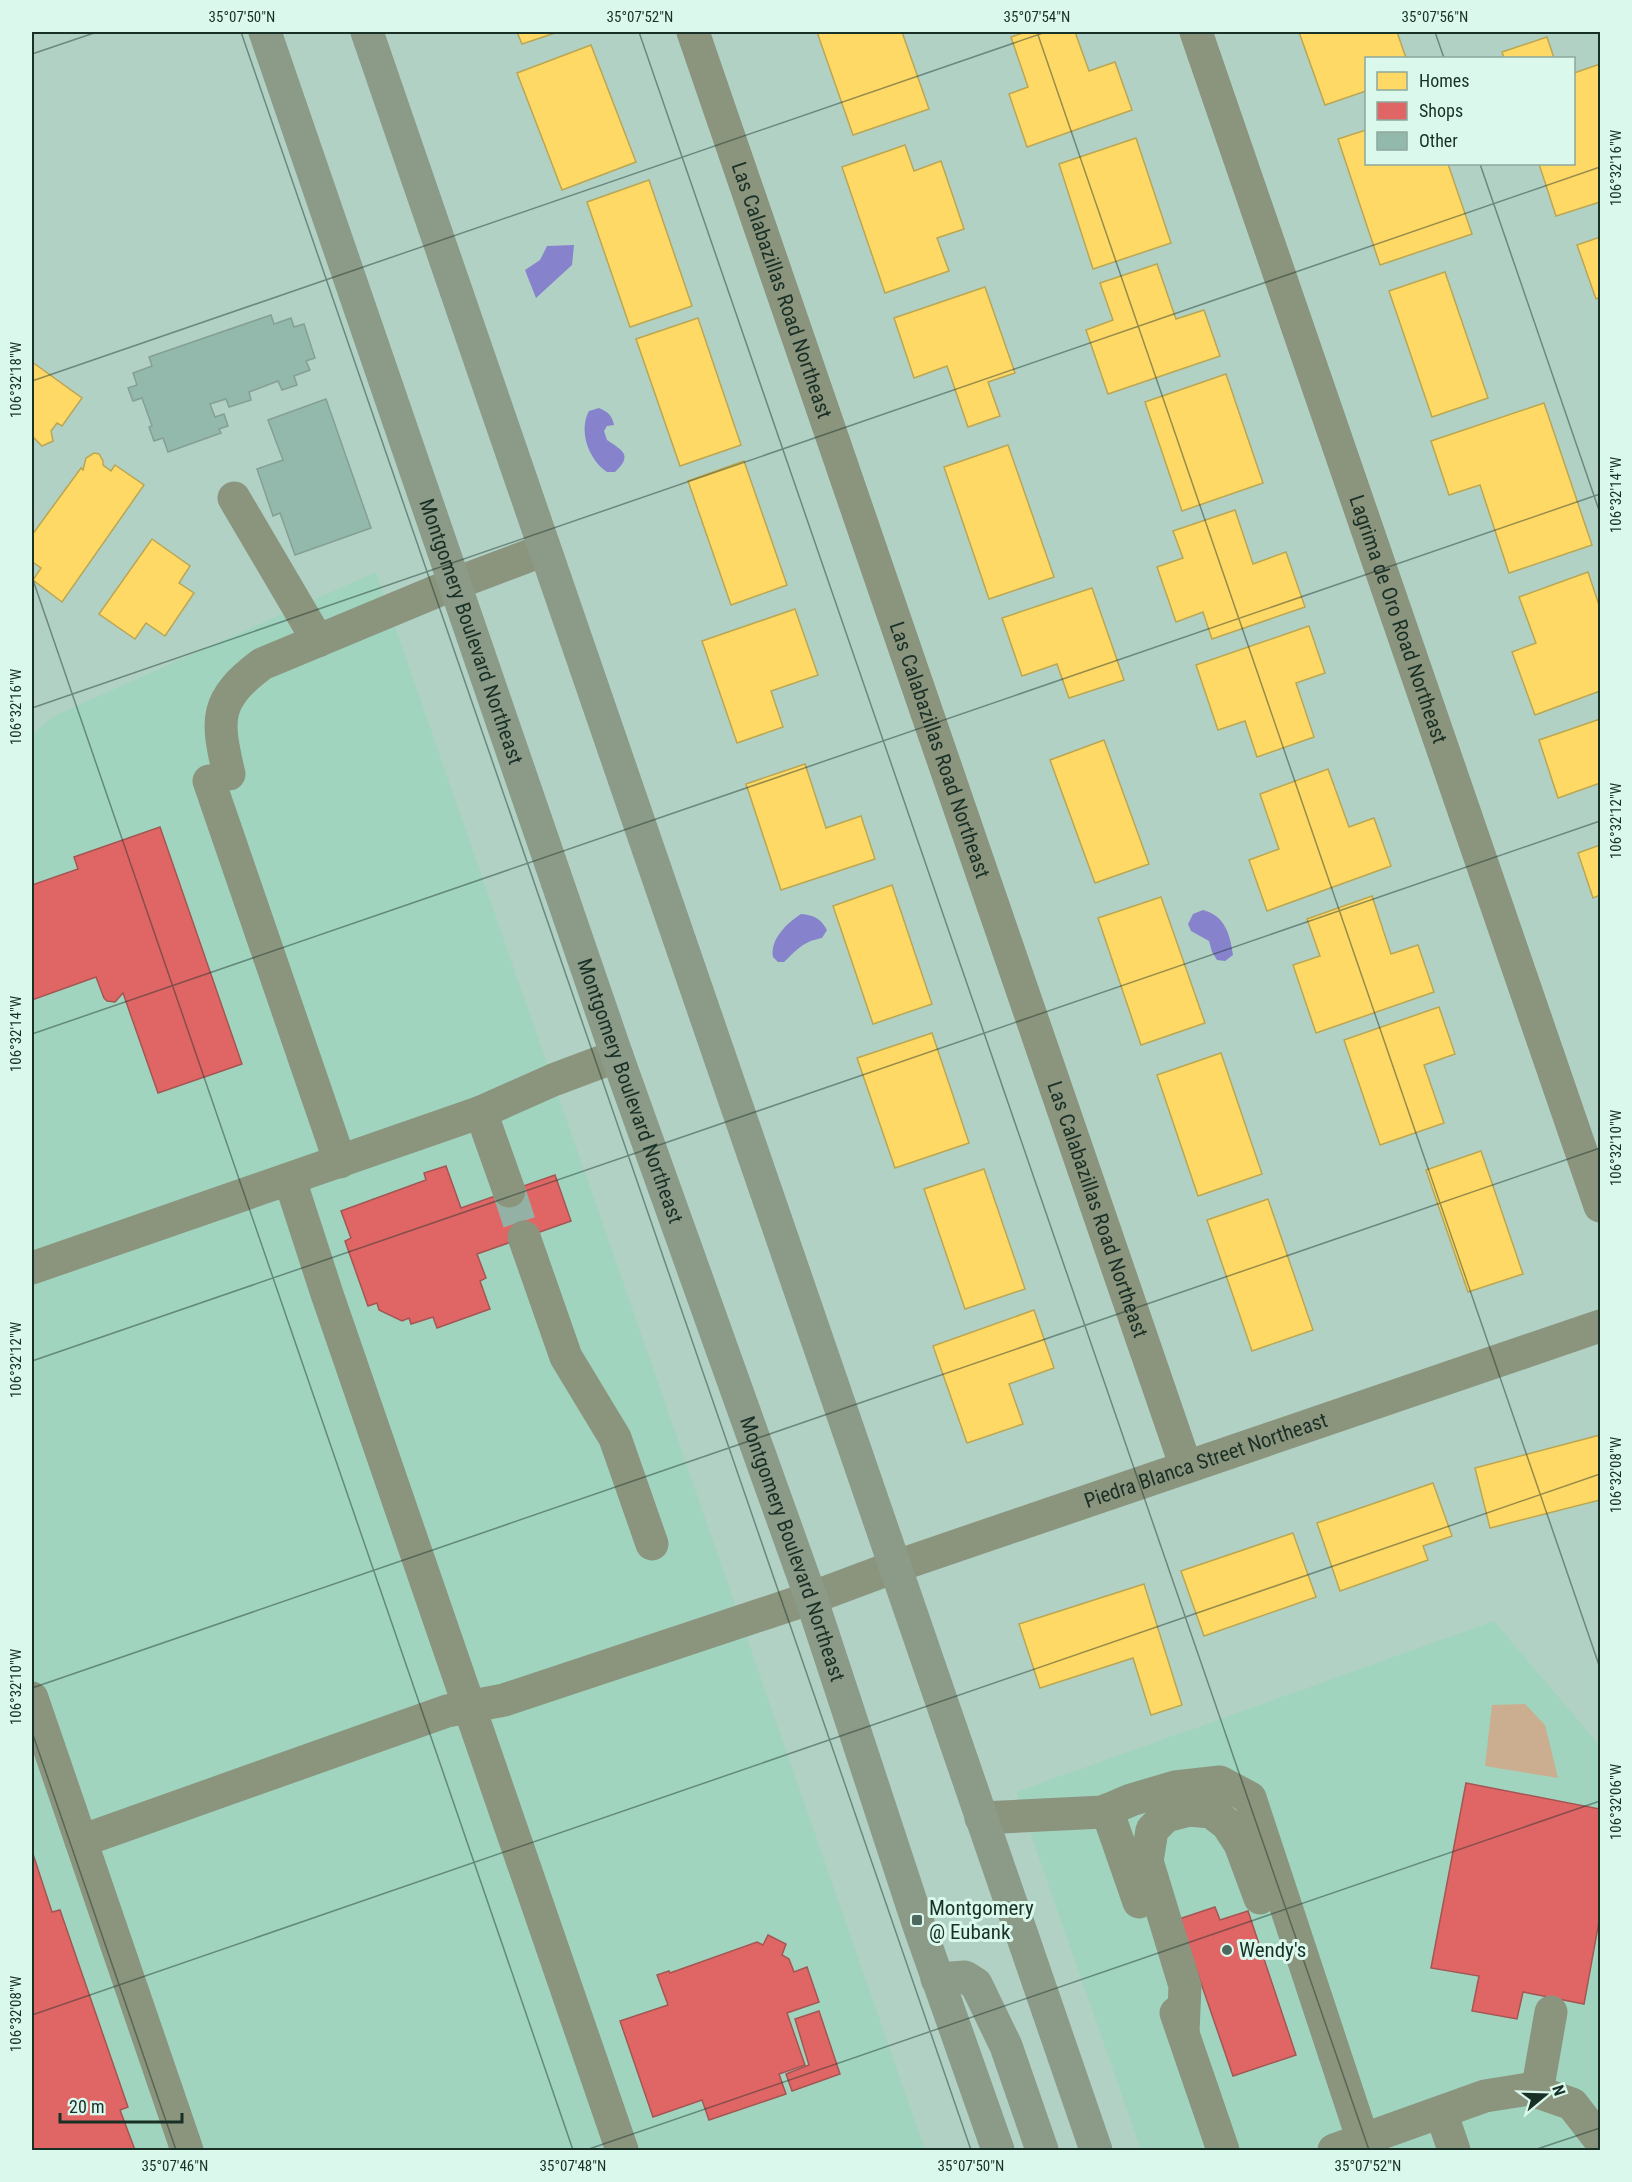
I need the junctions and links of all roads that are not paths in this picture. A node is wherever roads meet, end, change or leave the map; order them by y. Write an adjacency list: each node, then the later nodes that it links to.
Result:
1 (265, 32): 7 (main road, Montgomery Boulevard Northeast)
2 (367, 32): 6 (main road)
3 (693, 32): 18 (street, Las Calabazillas Road Northeast)
4 (1196, 32): 14 (street, Lagrima de Oro Road Northeast)
5 (234, 498): 8 (street)
6 (544, 550): 7 (street); 20 (main road)
7 (454, 584): 8 (street); 9 (main road, Montgomery Boulevard Northeast)
8 (318, 641): 11 (street)
9 (618, 1056): 10 (street); 21 (main road, Montgomery Boulevard Northeast)
10 (481, 1112): 11 (street); 13 (street)
11 (340, 1162): 12 (street)
12 (290, 1179): 16 (street); 23 (street)
13 (509, 1191)
14 (1600, 1206)
15 (524, 1237): 19 (street)
16 (32, 1268)
17 (1600, 1326): 18 (street, Piedra Blanca Street Northeast)
18 (1186, 1467): 20 (street, Piedra Blanca Street Northeast)
19 (652, 1544)
20 (894, 1567): 21 (street, Piedra Blanca Street Northeast); 25 (main road)
21 (811, 1598): 23 (street, Piedra Blanca Street Northeast); 28 (main road, Montgomery Boulevard Northeast)
22 (32, 1698): 26 (street)
23 (470, 1707): 26 (street, Piedra Blanca Street Northeast); 36 (street)
24 (1107, 1810): 25 (street); 27 (street); 30 (street)
25 (981, 1818): 39 (main road)
26 (81, 1841): 35 (street)
27 (1302, 1958): 30 (street); 34 (street)
28 (937, 1979): 37 (main road, Montgomery Boulevard Northeast); 38 (main road)
29 (1551, 2012): 31 (street)
30 (1183, 2032): 40 (street)
31 (1537, 2092): 32 (street); 33 (street)
32 (1441, 2112): 34 (street); 41 (street)
33 (1600, 2140)
34 (1348, 2145)
35 (188, 2151)
36 (622, 2151)
37 (998, 2151)
38 (1042, 2151)
39 (1096, 2151)
40 (1223, 2151)
41 (1454, 2151)

